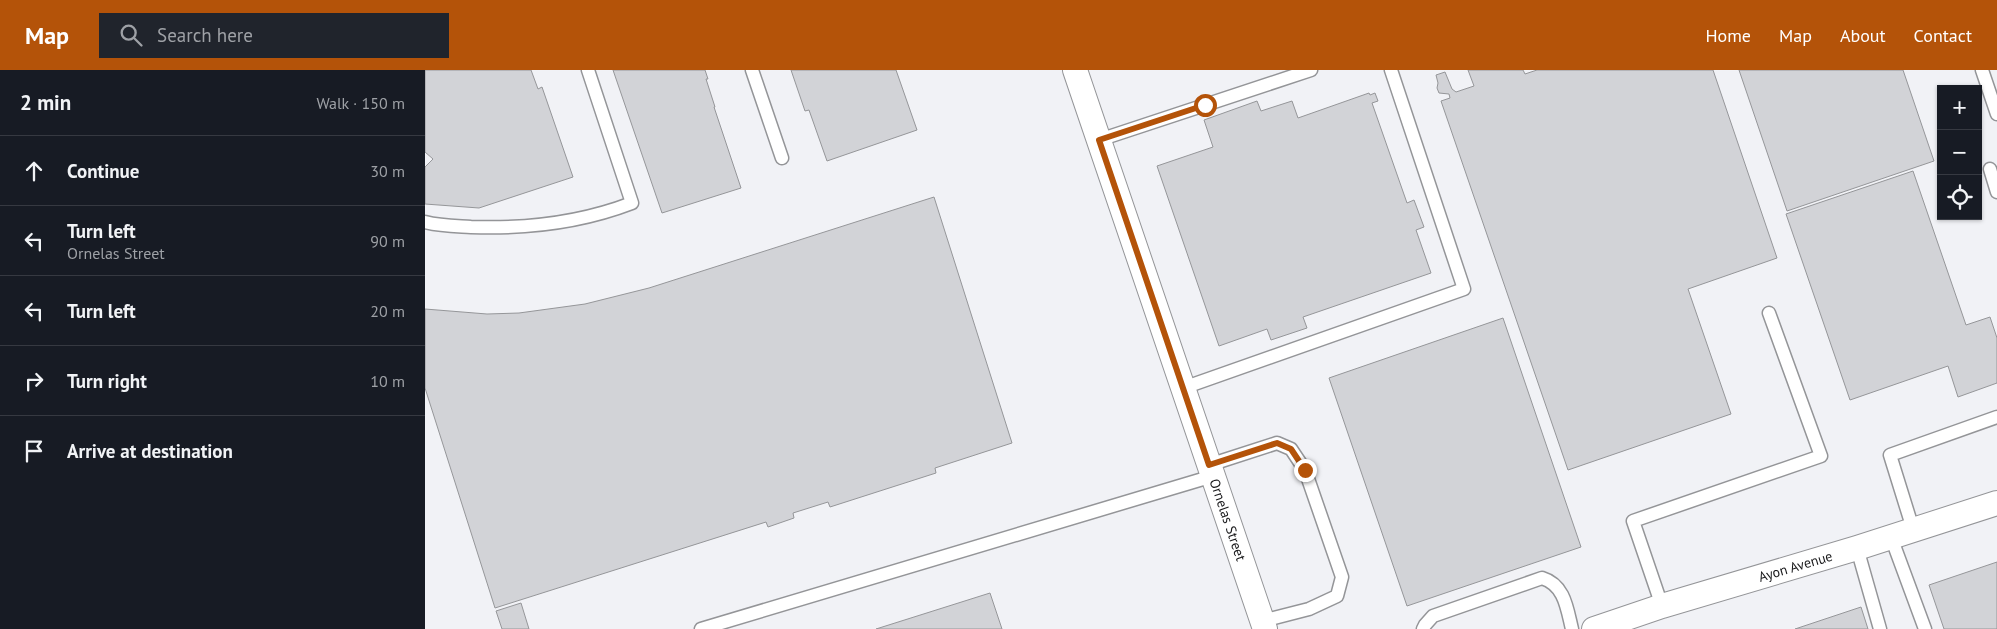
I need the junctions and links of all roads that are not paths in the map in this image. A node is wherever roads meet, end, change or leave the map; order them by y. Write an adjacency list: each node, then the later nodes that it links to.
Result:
1 (588, 70): 12 (lane)
2 (751, 70): 9 (lane)
3 (1075, 70): 8 (street, Ornelas Street)
4 (1311, 70): 8 (lane)
5 (1391, 70): 14 (lane)
6 (1982, 70): 7 (lane)
7 (1997, 114)
8 (1099, 140): 14 (street, Ornelas Street)
9 (782, 158)
10 (1990, 169): 11 (lane)
11 (1997, 192)
12 (425, 222)
13 (1769, 313): 21 (lane)
14 (1183, 388): 16 (street, Ornelas Street)
15 (1997, 417): 18 (lane)
16 (1211, 470): 22 (street, Ornelas Street); 22 (lane); 23 (lane)
17 (1997, 503): 18 (street, Ayon Avenue)
18 (1913, 529): 19 (street, Ayon Avenue)
19 (1891, 537): 20 (street, Ayon Avenue); 28 (lane)
20 (1857, 548): 21 (street, Ayon Avenue); 27 (lane)
21 (1662, 606): 26 (street, Ayon Avenue)
22 (1264, 625)
23 (701, 629)
24 (1423, 629): 25 (lane)
25 (1572, 629)
26 (1594, 629)
27 (1881, 629)
28 (1925, 629)

